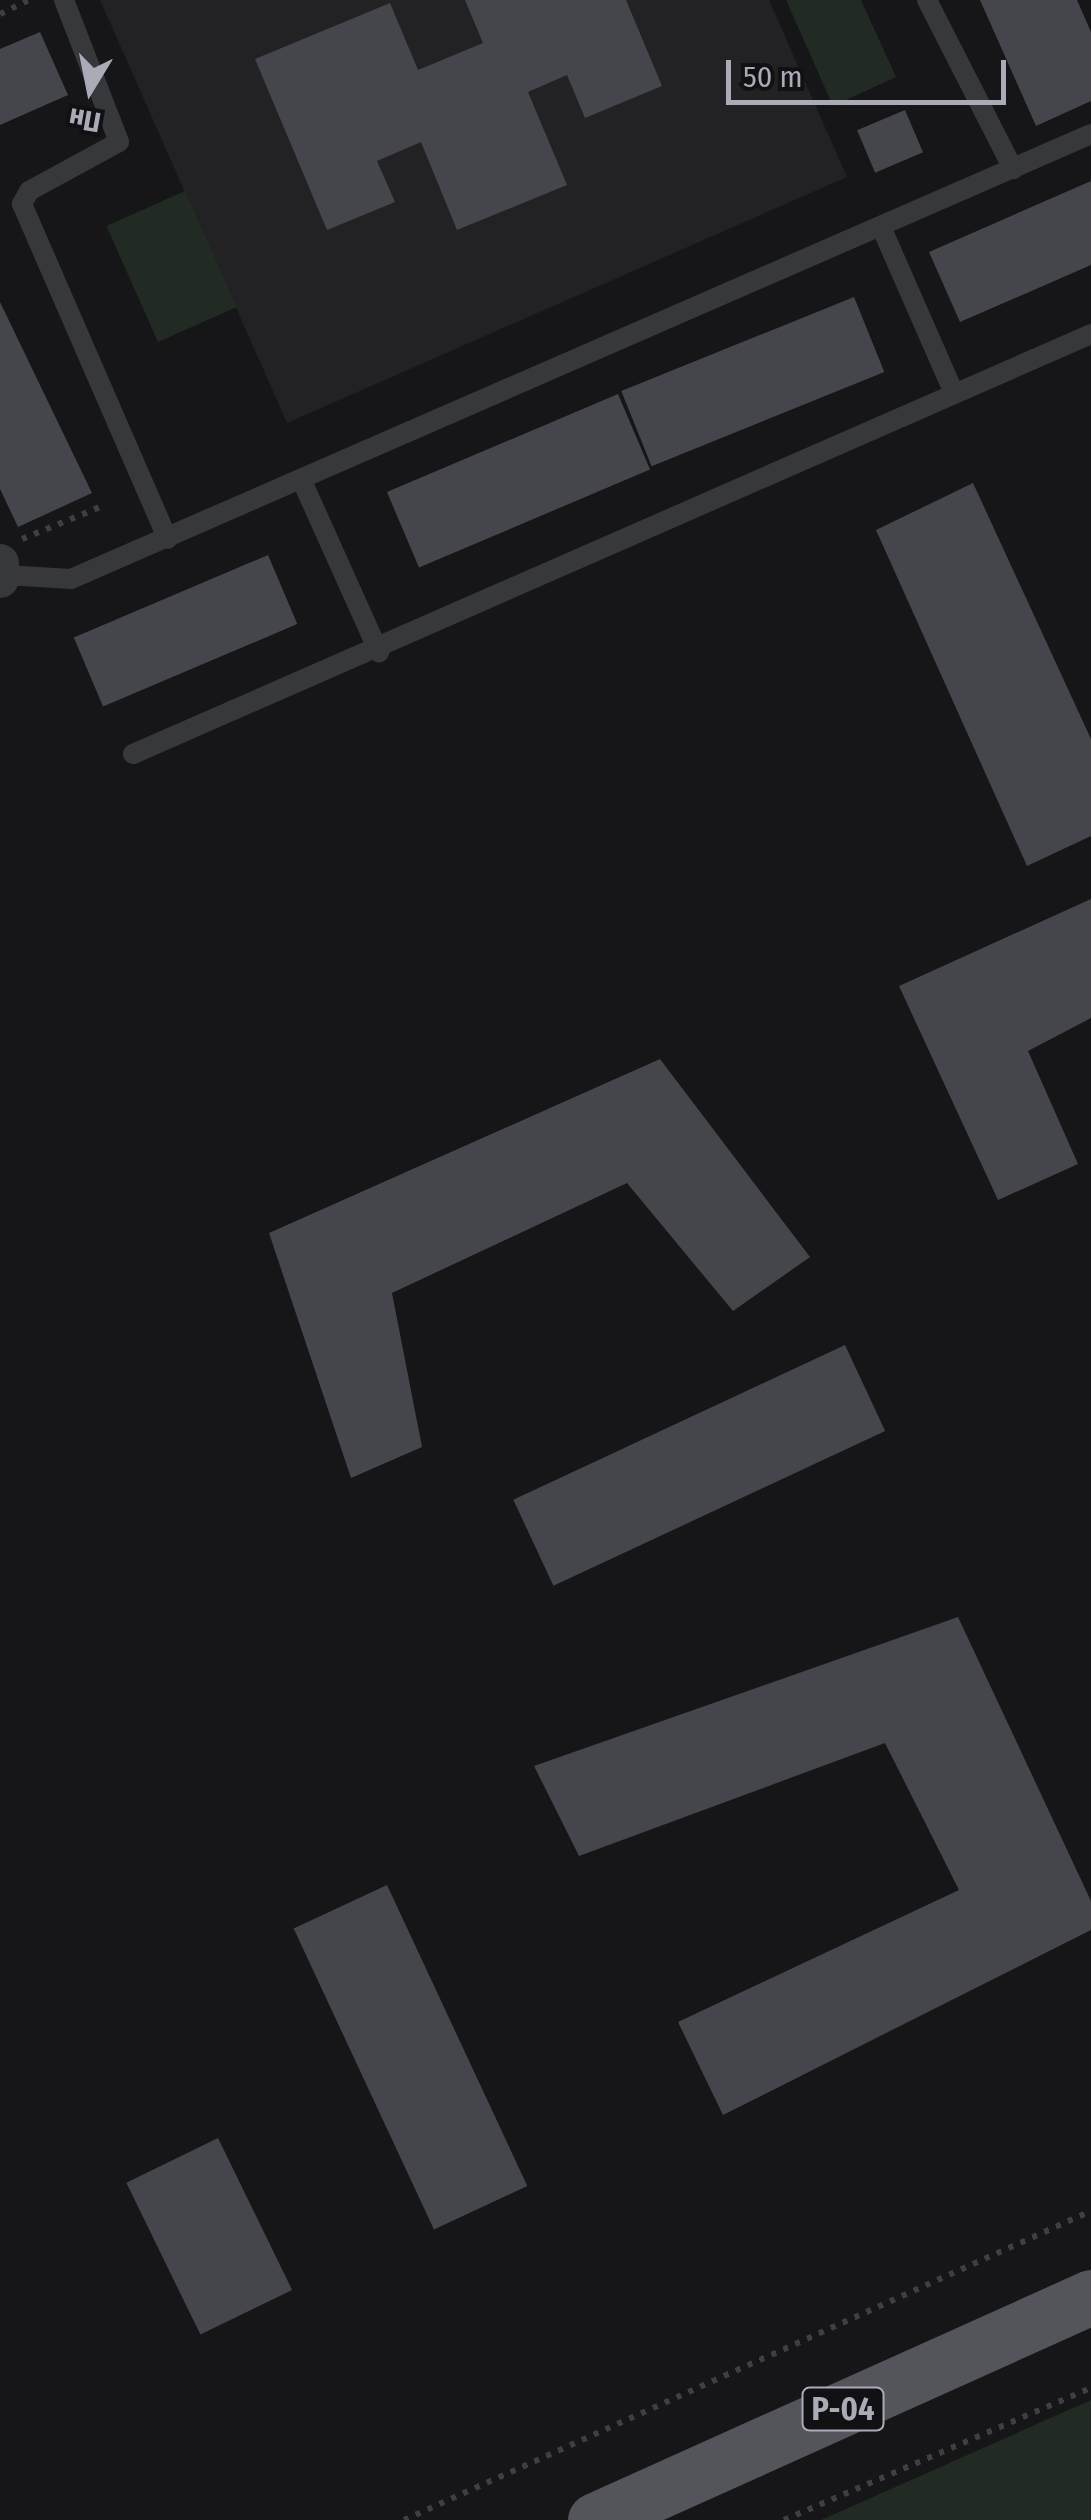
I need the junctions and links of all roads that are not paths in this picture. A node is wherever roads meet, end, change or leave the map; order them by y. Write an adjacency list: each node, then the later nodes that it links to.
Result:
1 (64, 0): 9 (lane)
2 (927, 0): 4 (lane)
3 (1091, 134): 4 (lane)
4 (1013, 169): 5 (lane)
5 (882, 230): 7 (lane); 8 (lane)
6 (1091, 334): 7 (lane)
7 (954, 393): 11 (lane)
8 (302, 481): 9 (lane); 11 (lane)
9 (168, 539): 10 (lane)
10 (4, 565)
11 (379, 652): 12 (lane)
12 (133, 754)
13 (1091, 2297): 14 (main road, Р-04)
14 (596, 2520)

